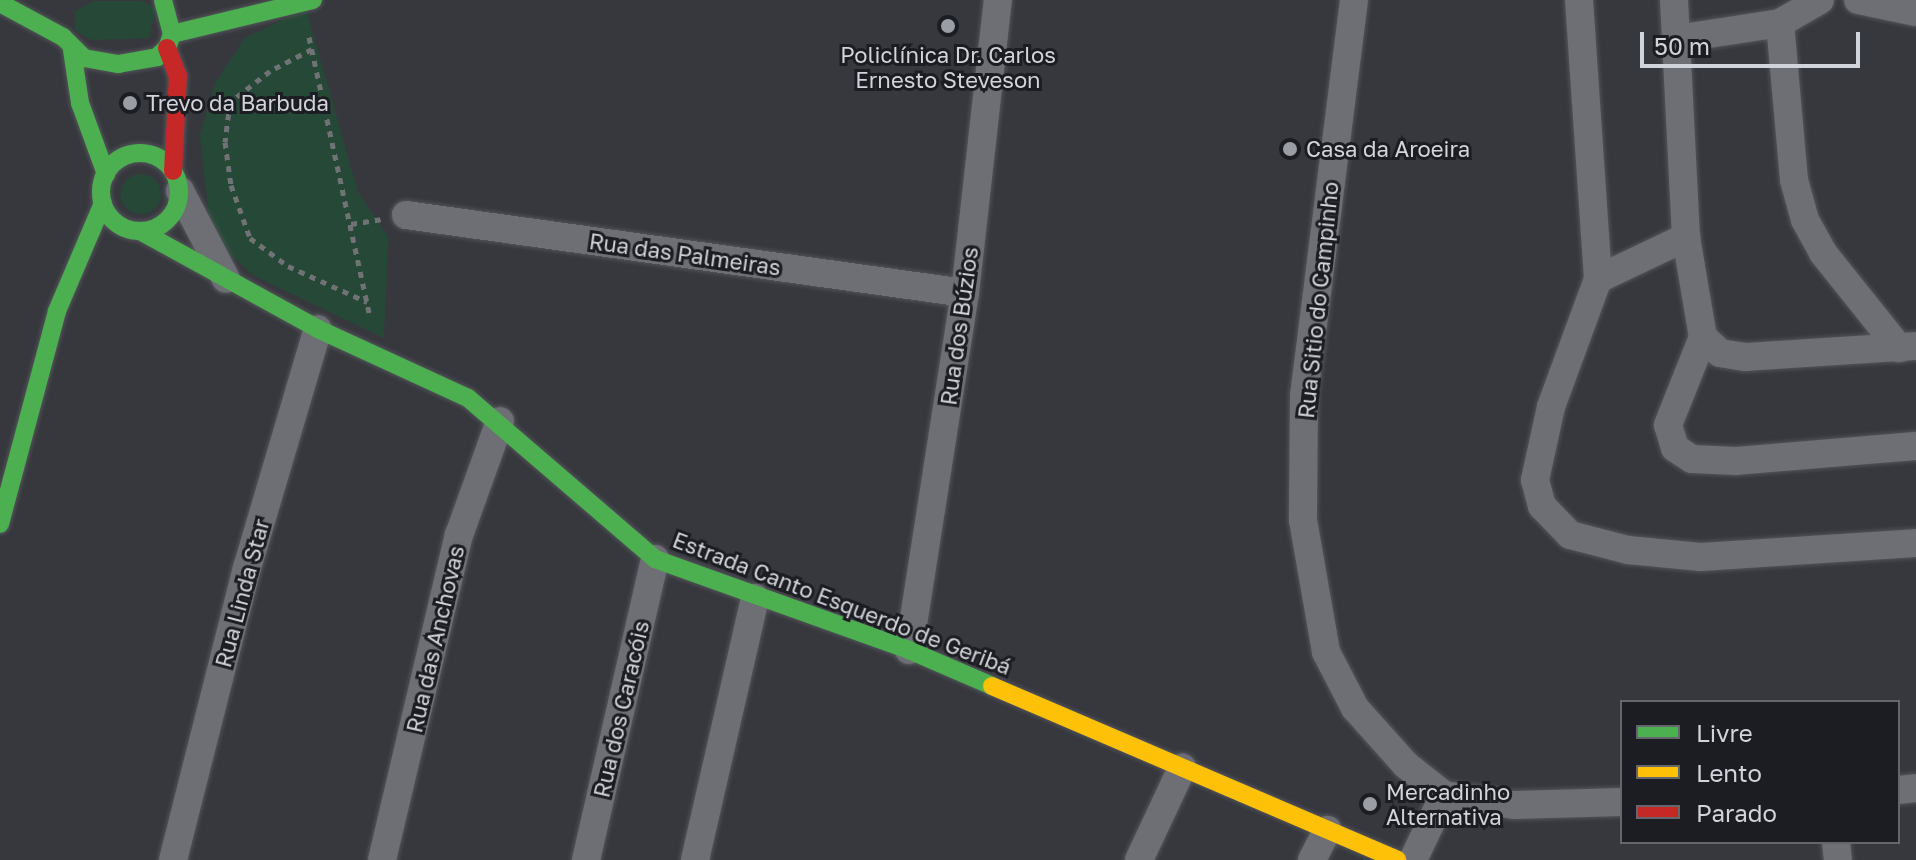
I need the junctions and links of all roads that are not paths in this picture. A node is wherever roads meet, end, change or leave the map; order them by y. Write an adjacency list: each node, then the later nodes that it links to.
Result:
1 (163, 0): 16 (street)
2 (253, 0): 10 (street)
3 (313, 0): 10 (street)
4 (998, 0): 26 (street, Rua dos Búzios)
5 (1354, 0): 38 (street, Rua Sitio do Campinho)
6 (1579, 0): 24 (street)
7 (1674, 0): 15 (street)
8 (1820, 0): 14 (street)
9 (1858, 0): 12 (street)
10 (294, 2): 16 (street)
11 (0, 3): 17 (street)
12 (1912, 9)
13 (63, 17): 17 (street)
14 (1780, 23): 15 (street); 29 (street)
15 (1676, 39): 23 (street)
16 (169, 41): 17 (street); 19 (street)
17 (68, 43): 18 (street)
18 (106, 174): 19 (street); 20 (street)
19 (176, 181): 22 (street); 25 (street)
20 (103, 203): 22 (street); 32 (street)
21 (406, 215): 26 (street, Rua das Palmeiras)
22 (140, 231): 25 (street, Estrada Canto Esquerdo de Geribá)
23 (1686, 237): 24 (street); 28 (street)
24 (1598, 279): 33 (street)
25 (226, 280): 27 (street, Estrada Canto Esquerdo de Geribá)
26 (965, 293): 36 (street, Rua dos Búzios)
27 (318, 329): 30 (street, Estrada Canto Esquerdo de Geribá); 41 (street, Rua Linda Star)
28 (1703, 337): 29 (street); 31 (street)
29 (1907, 347)
30 (500, 421): 34 (street, Estrada Canto Esquerdo de Geribá); 42 (street, Rua das Anchovas)
31 (1916, 446)
32 (0, 524)
33 (1916, 543)
34 (655, 559): 35 (street, Estrada Canto Esquerdo de Geribá); 43 (street, Rua dos Caracóis)
35 (755, 598): 36 (street, Estrada Canto Esquerdo de Geribá); 44 (street)
36 (909, 650): 37 (street, Estrada Canto Esquerdo de Geribá)
37 (1182, 768): 40 (street, Estrada Canto Esquerdo de Geribá); 45 (street)
38 (1444, 795): 39 (street); 48 (street)
39 (1620, 802)
40 (1327, 830): 46 (street); 47 (street, Estrada Canto Esquerdo de Geribá)
41 (173, 860)
42 (382, 860)
43 (586, 860)
44 (695, 860)
45 (1139, 860)
46 (1312, 860)
47 (1397, 860)
48 (1413, 860)

